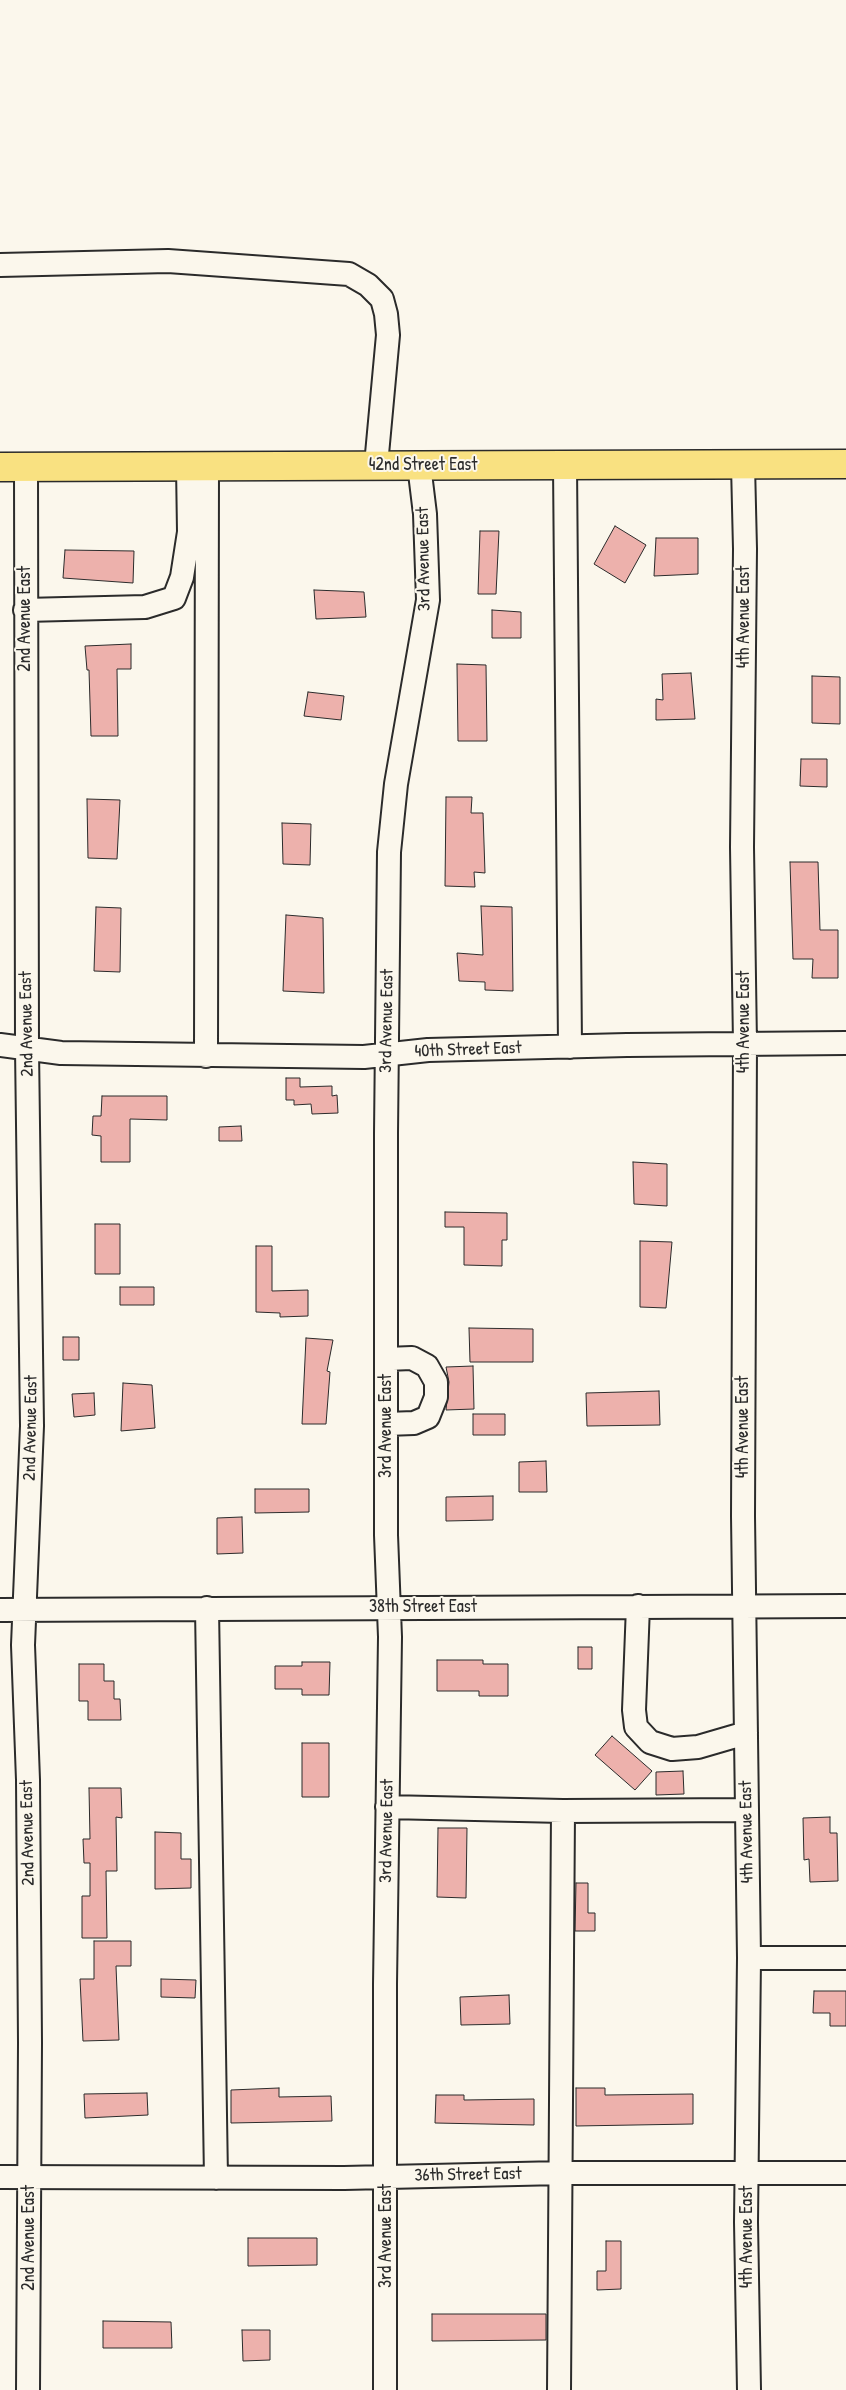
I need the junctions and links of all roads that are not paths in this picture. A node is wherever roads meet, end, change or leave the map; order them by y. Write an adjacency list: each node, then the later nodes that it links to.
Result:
1 (0, 265): 6 (street)
2 (743, 464): 3 (main road, 42nd Street East); 4 (main road, 42nd Street East); 11 (street, 4th Avenue East)
3 (846, 464)
4 (565, 465): 7 (main road, 42nd Street East); 13 (street)
5 (197, 466): 6 (main road, 42nd Street East); 8 (main road, 42nd Street East); 9 (street); 16 (street)
6 (376, 466): 7 (main road, 42nd Street East)
7 (419, 466): 15 (street, 3rd Avenue East)
8 (13, 467): 9 (street, 2nd Avenue East)
9 (25, 610): 14 (street, 2nd Avenue East)
10 (846, 1043): 11 (street, 40th Street East)
11 (744, 1044): 13 (street, 40th Street East); 20 (street, 4th Avenue East)
12 (0, 1045): 14 (street, 40th Street East)
13 (570, 1047): 15 (street, 40th Street East)
14 (26, 1049): 16 (street, 40th Street East); 24 (street, 2nd Avenue East)
15 (387, 1055): 16 (street, 40th Street East); 17 (street, 3rd Avenue East)
16 (206, 1056)
17 (386, 1359): 18 (street, 3rd Avenue East); 18 (street)
18 (386, 1424): 22 (street, 3rd Avenue East)
19 (638, 1606): 20 (street, 38th Street East); 22 (street, 38th Street East); 26 (street)
20 (744, 1606): 21 (street, 38th Street East); 26 (street, 4th Avenue East)
21 (846, 1606)
22 (388, 1607): 23 (street, 38th Street East); 27 (street, 3rd Avenue East)
23 (207, 1608): 24 (street, 38th Street East); 38 (street)
24 (24, 1609): 25 (street, 38th Street East); 36 (street, 2nd Avenue East)
25 (0, 1610)
26 (746, 1734): 28 (street, 4th Avenue East)
27 (387, 1806): 29 (street); 37 (street, 3rd Avenue East)
28 (747, 1810): 29 (street); 30 (street, 4th Avenue East)
29 (563, 1811): 32 (street)
30 (748, 1958): 31 (street); 33 (street, 4th Avenue East)
31 (846, 1958)
32 (561, 2173): 33 (street, 36th Street East); 37 (street, 36th Street East); 41 (street)
33 (746, 2173): 34 (street, 36th Street East); 42 (street, 4th Avenue East)
34 (846, 2173)
35 (0, 2177): 36 (street, 36th Street East)
36 (29, 2177): 38 (street, 36th Street East); 39 (street, 2nd Avenue East)
37 (385, 2177): 38 (street, 36th Street East); 40 (street, 3rd Avenue East)
38 (216, 2178)
39 (28, 2390)
40 (385, 2390)
41 (559, 2390)
42 (749, 2390)

